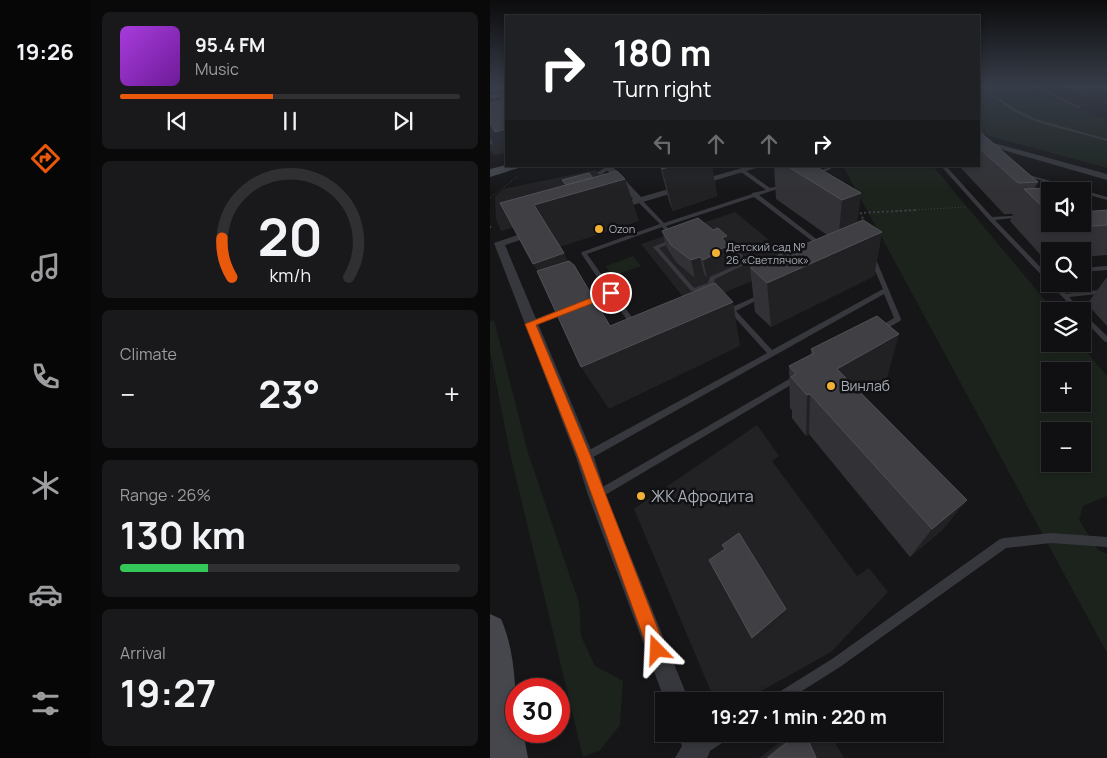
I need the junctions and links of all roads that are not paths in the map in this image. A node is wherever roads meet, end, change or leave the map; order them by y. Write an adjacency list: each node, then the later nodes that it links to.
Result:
1 (1036, 120): 2 (lane)
2 (1107, 140)
3 (980, 141): 13 (street)
4 (755, 167): 9 (street)
5 (828, 167): 12 (lane)
6 (945, 167): 23 (lane)
7 (607, 168): 20 (street)
8 (521, 169): 10 (main road)
9 (743, 171): 16 (lane); 20 (street)
10 (490, 173)
11 (1020, 173): 15 (lane)
12 (809, 176)
13 (1107, 177)
14 (793, 182): 16 (lane)
15 (1051, 182)
16 (769, 190): 17 (lane)
17 (754, 194): 24 (lane); 30 (lane)
18 (1091, 194): 19 (lane)
19 (1107, 198)
20 (639, 200): 21 (street); 24 (lane)
21 (598, 212)
22 (1025, 216): 23 (lane)
23 (991, 219): 31 (lane)
24 (663, 225): 29 (lane); 37 (lane)
25 (553, 226): 46 (street)
26 (863, 230): 34 (lane)
27 (716, 234): 29 (lane)
28 (685, 236): 29 (lane)
29 (677, 239)
30 (831, 253)
31 (1041, 268)
32 (1107, 268): 33 (lane)
33 (1091, 269)
34 (886, 290): 48 (lane); 50 (lane)
35 (1107, 291): 39 (lane)
36 (1060, 292): 39 (lane)
37 (611, 293): 41 (lane); 47 (lane)
38 (768, 293): 43 (lane)
39 (1064, 296): 40 (lane)
40 (1070, 302)
41 (582, 304)
42 (573, 307): 46 (lane)
43 (732, 310): 44 (lane); 50 (lane)
44 (724, 313)
45 (1091, 323): 49 (lane)
46 (530, 324): 52 (street)
47 (638, 331)
48 (872, 334)
49 (1107, 340)
50 (772, 354): 52 (lane)
51 (804, 374): 53 (lane)
52 (584, 457): 53 (street)
53 (597, 495): 56 (street)
54 (1107, 542): 57 (lane)
55 (490, 630): 60 (main road)
56 (674, 692)
57 (790, 692)
58 (706, 742): 59 (lane)
59 (692, 748)
60 (509, 758)

